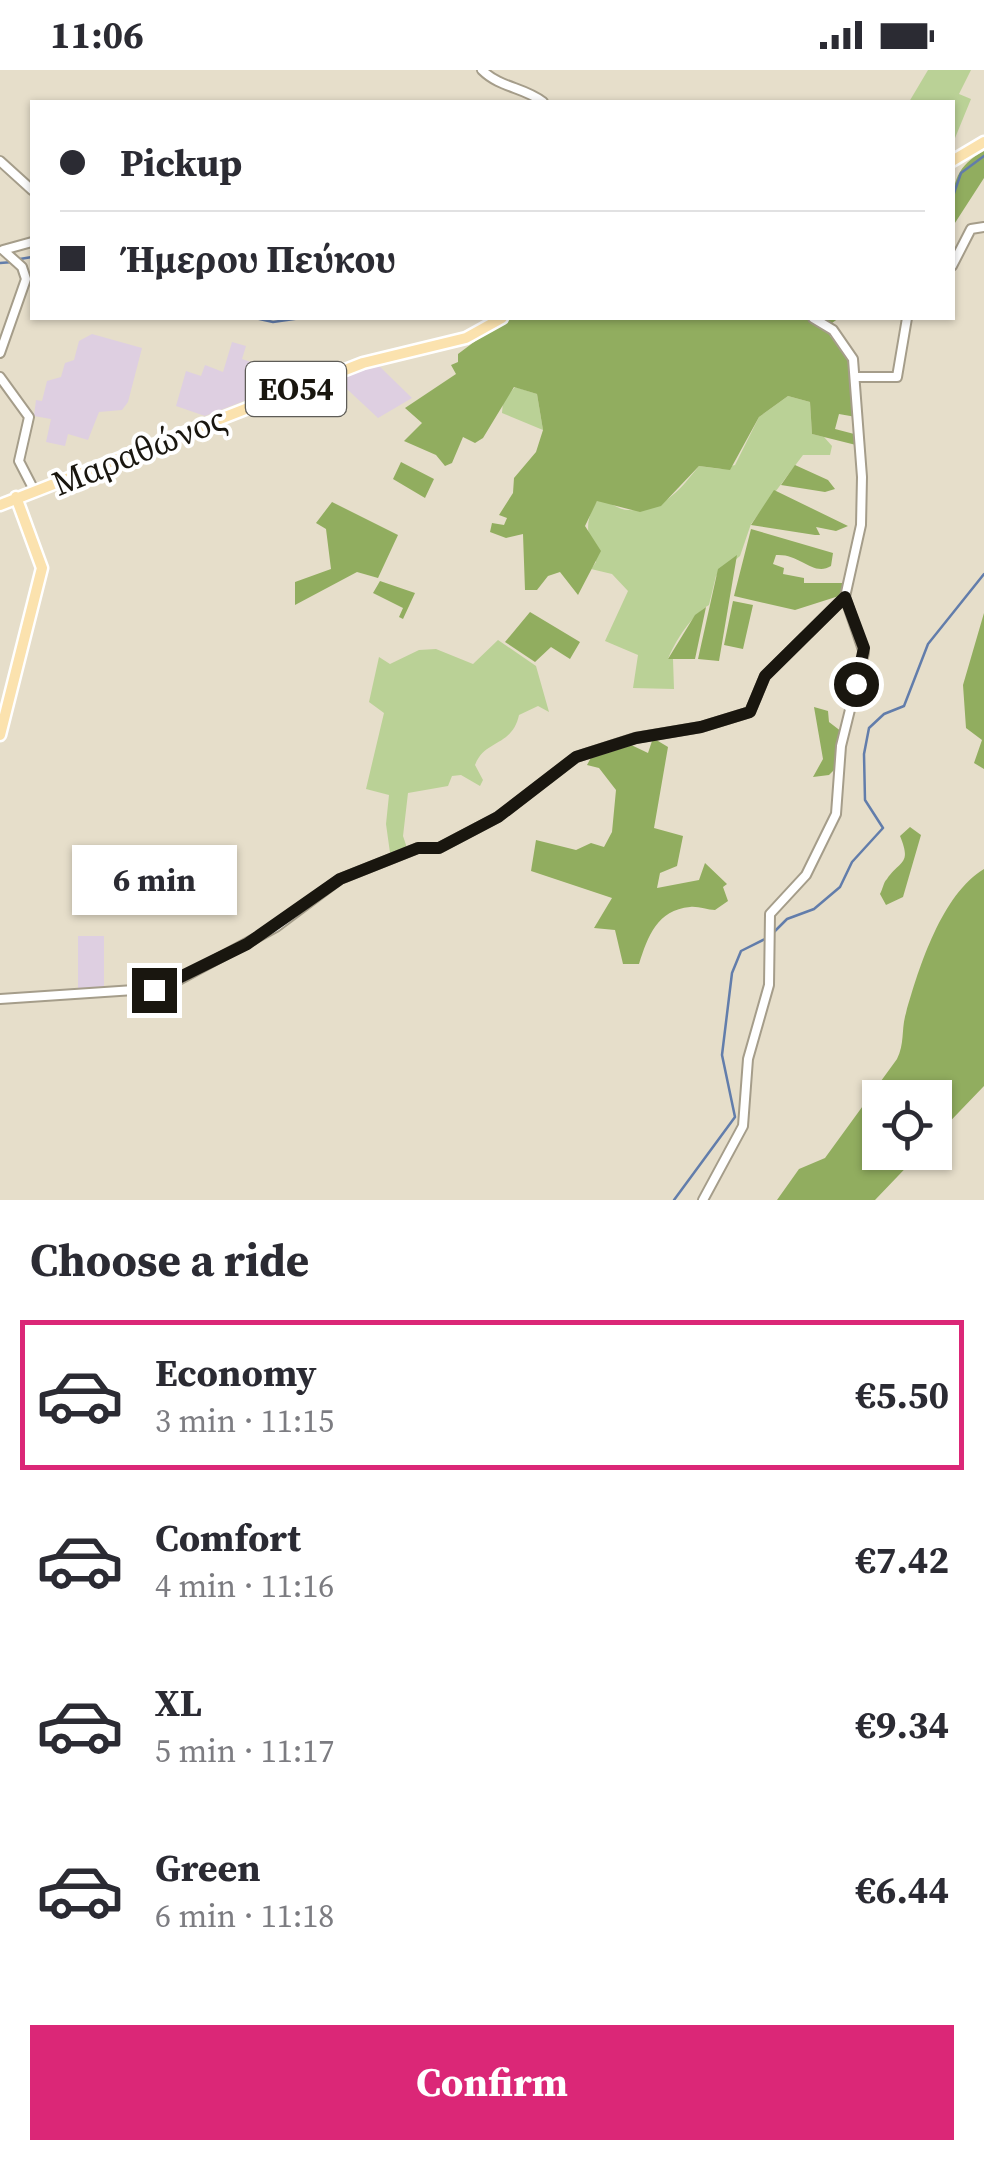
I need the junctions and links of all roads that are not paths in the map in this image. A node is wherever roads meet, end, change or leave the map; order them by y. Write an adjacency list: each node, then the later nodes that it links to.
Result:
1 (482, 70): 2 (street)
2 (540, 100)
3 (984, 140): 4 (main road)
4 (955, 157)
5 (0, 161): 6 (street)
6 (30, 188)
7 (984, 227): 9 (street)
8 (30, 242): 13 (street)
9 (955, 260)
10 (496, 320): 16 (main road, Μαραθώνος / ΕΟ54)
11 (817, 320): 15 (street)
12 (907, 320): 15 (street)
13 (0, 354)
14 (0, 377): 16 (street)
15 (855, 378): 18 (street)
16 (34, 490): 17 (main road, Μαραθώνος / ΕΟ54)
17 (5, 498): 19 (main road)
18 (845, 597): 20 (street); 21 (street)
19 (0, 736)
20 (0, 999)
21 (703, 1200)

